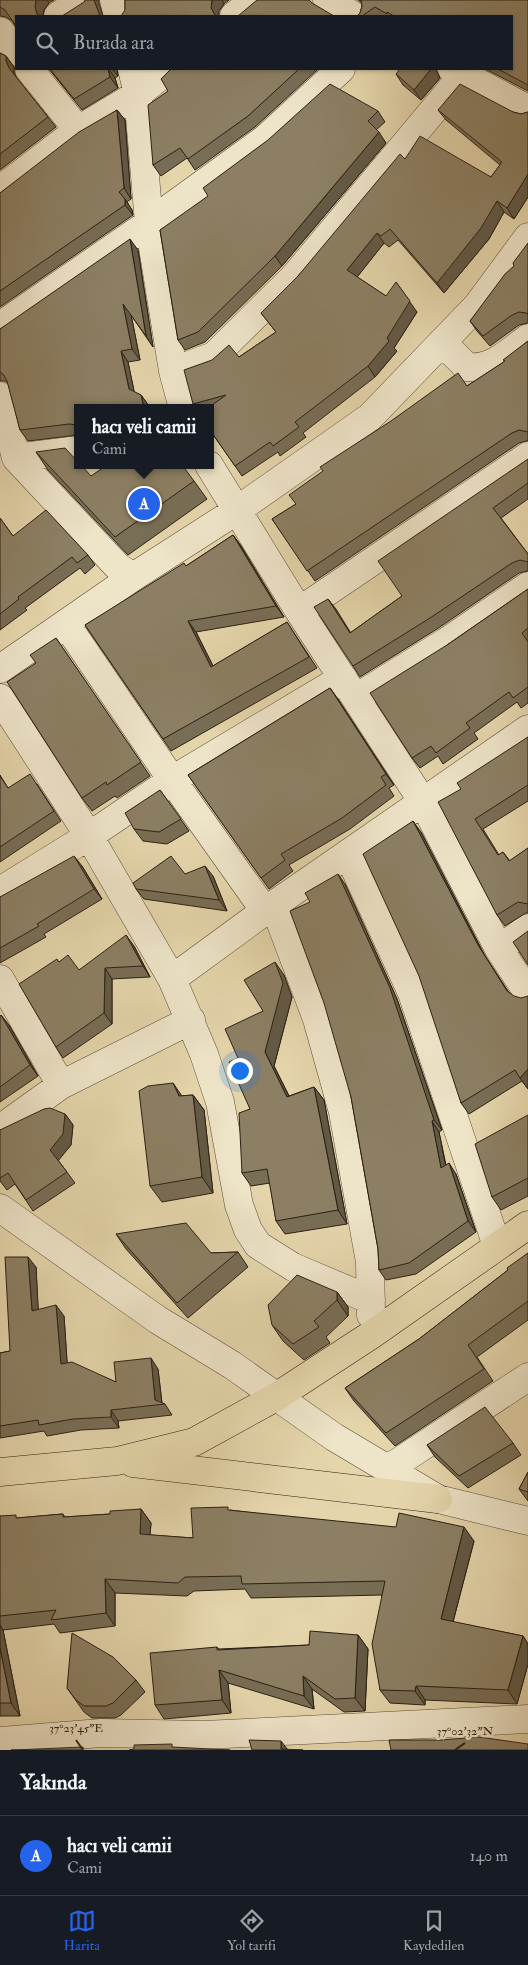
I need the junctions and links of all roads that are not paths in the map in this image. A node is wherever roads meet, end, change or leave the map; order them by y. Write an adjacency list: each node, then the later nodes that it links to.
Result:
1 (82, 0): 5 (street)
2 (114, 0): 6 (street)
3 (254, 0): 7 (street)
4 (326, 0): 8 (street)
5 (60, 15)
6 (118, 15)
7 (235, 15)
8 (352, 15)
9 (30, 70): 15 (street)
10 (166, 70): 13 (street)
11 (340, 70): 17 (street)
12 (458, 72): 14 (street); 22 (street)
13 (135, 81): 15 (street); 17 (street)
14 (528, 109)
15 (78, 130): 16 (street)
16 (0, 190)
17 (149, 223): 19 (street); 22 (street)
18 (528, 237): 21 (street)
19 (0, 326)
20 (528, 338): 21 (street)
21 (442, 342): 29 (street)
22 (173, 370): 24 (street)
23 (0, 396): 27 (street)
24 (182, 404)
25 (74, 451): 27 (street)
26 (528, 456): 32 (street)
27 (8, 460): 30 (street)
28 (211, 469): 29 (street)
29 (236, 511): 30 (street); 32 (street)
30 (133, 577): 33 (street)
31 (528, 586): 35 (street)
32 (299, 611): 35 (street)
33 (66, 624): 34 (street); 38 (street)
34 (0, 669)
35 (349, 688): 38 (street); 39 (street)
36 (0, 698): 40 (street)
37 (528, 729): 39 (street)
38 (172, 780): 40 (street); 43 (street)
39 (423, 802): 41 (street); 45 (street)
40 (89, 836): 42 (street); 47 (street)
41 (348, 854): 43 (street); 54 (street)
42 (0, 891)
43 (270, 908): 47 (street); 55 (street)
44 (528, 928): 45 (street)
45 (499, 948): 48 (street)
46 (0, 979): 50 (street)
47 (172, 979): 49 (street)
48 (528, 993)
49 (191, 1020): 50 (street); 55 (street)
50 (61, 1085): 51 (street)
51 (0, 1129)
52 (0, 1208): 58 (street)
53 (528, 1225): 54 (main road)
54 (497, 1246): 56 (main road)
55 (370, 1300): 56 (street)
56 (371, 1335): 58 (main road)
57 (528, 1377): 60 (street)
58 (276, 1397): 59 (main road); 60 (street)
59 (116, 1461): 61 (main road); 62 (main road)
60 (388, 1469): 62 (street)
61 (0, 1472)
62 (438, 1499): 63 (street)
63 (528, 1521)
64 (528, 1719): 65 (street)
65 (316, 1740): 68 (street)
66 (0, 1741): 67 (street)
67 (101, 1742): 68 (street)
68 (204, 1743)

